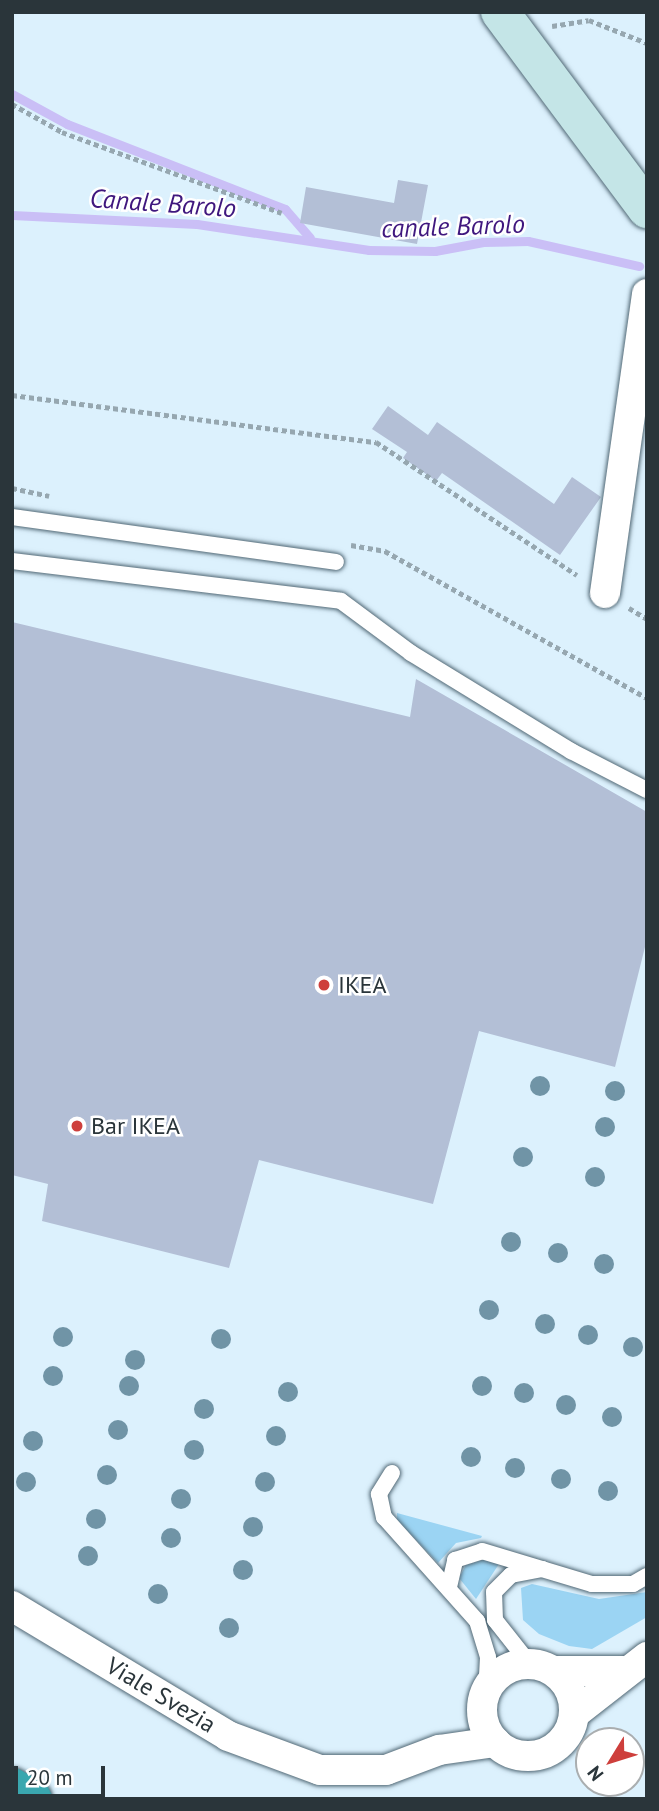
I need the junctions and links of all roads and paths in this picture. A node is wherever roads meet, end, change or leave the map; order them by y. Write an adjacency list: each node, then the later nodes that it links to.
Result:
1 (500, 12): 3 (main road)
2 (647, 43): 3 (path)
3 (526, 48): 5 (main road)
4 (12, 104): 6 (path)
5 (647, 209)
6 (282, 213)
7 (647, 293): 12 (street)
8 (12, 396): 12 (path)
9 (12, 517): 11 (lane)
10 (12, 561): 14 (lane)
11 (336, 562)
12 (605, 593): 13 (path)
13 (647, 619)
14 (647, 790)
15 (392, 1473): 18 (lane)
16 (542, 1569): 17 (lane); 18 (lane); 21 (lane)
17 (647, 1576)
18 (449, 1587): 22 (lane)
19 (12, 1606): 25 (street, Viale Svezia)
20 (635, 1664): 21 (street); 23 (street)
21 (542, 1667): 22 (street); 23 (street)
22 (484, 1697): 24 (street); 25 (street, Viale Svezia)
23 (574, 1714): 24 (street)
24 (495, 1742): 25 (street, Viale Svezia)
25 (439, 1750)
26 (12, 1787): 27 (highway)
27 (33, 1799)

